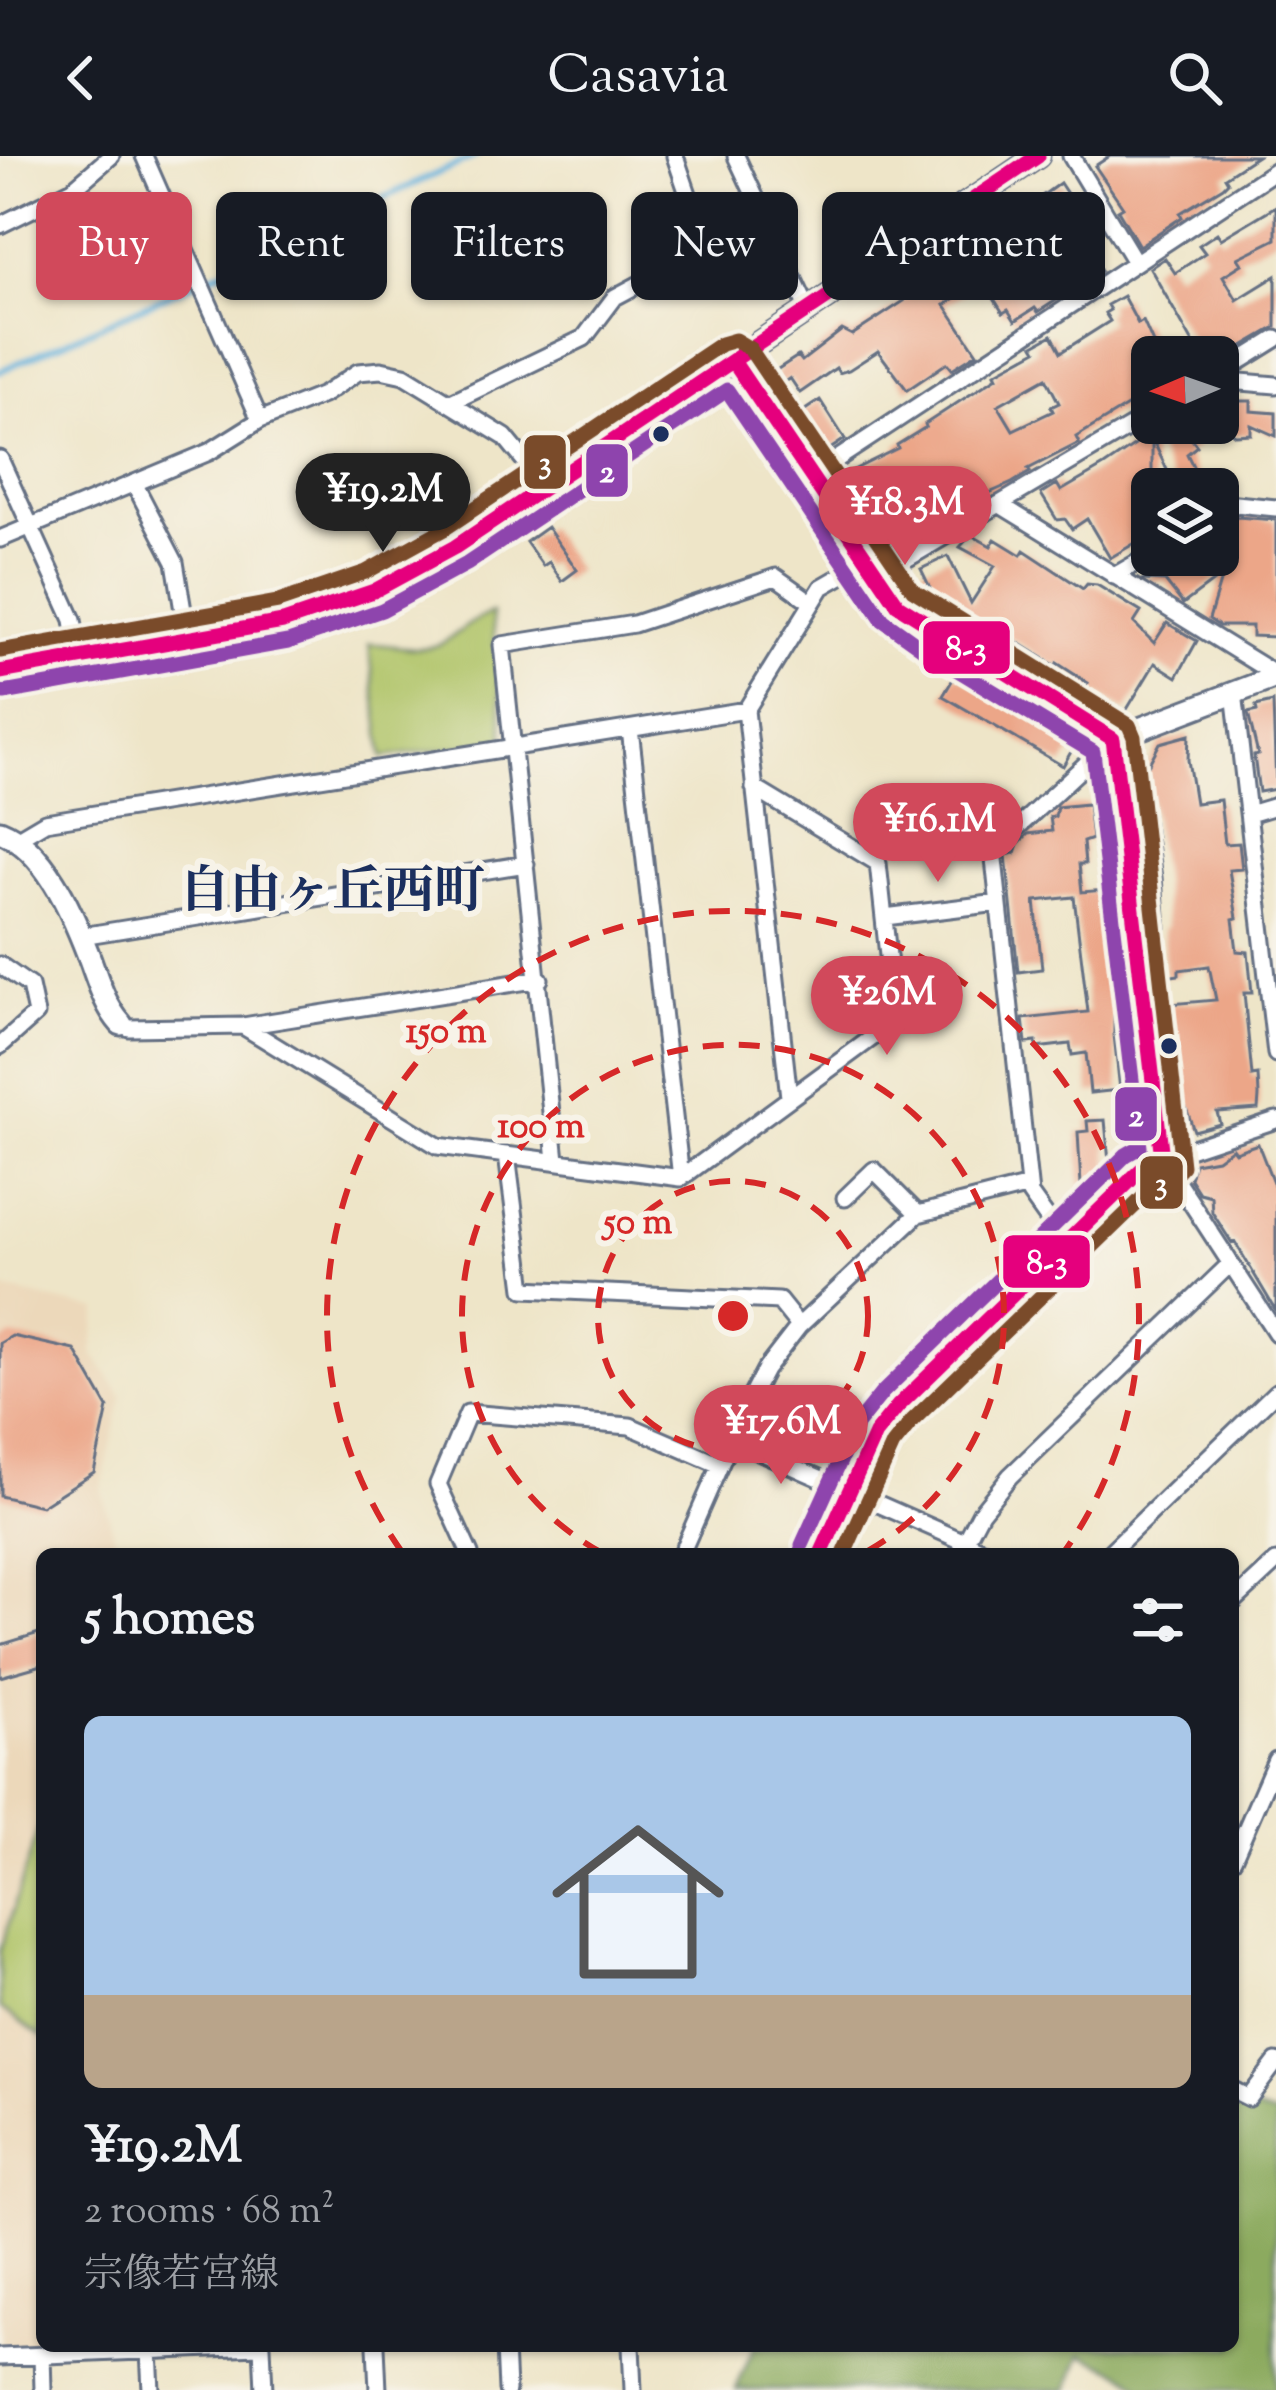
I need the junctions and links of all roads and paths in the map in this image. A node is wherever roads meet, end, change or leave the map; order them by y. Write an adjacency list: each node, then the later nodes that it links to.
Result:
1 (111, 156): 10 (street)
2 (144, 156): 21 (street)
3 (675, 156): 8 (street)
4 (736, 156): 9 (street)
5 (1038, 156): 14 (street)
6 (1071, 156): 11 (street)
7 (1276, 170): 11 (street)
8 (687, 192)
9 (753, 192)
10 (0, 225)
11 (1135, 262): 24 (street)
12 (631, 288): 20 (street)
13 (798, 288): 14 (street)
14 (809, 312): 16 (street)
15 (1276, 339): 17 (street)
16 (734, 361): 24 (street); 26 (street)
17 (1239, 364)
18 (1239, 381): 19 (street)
19 (1276, 385)
20 (449, 403): 21 (street); 26 (street)
21 (260, 420): 25 (street)
22 (1131, 426): 27 (street)
23 (0, 459): 30 (street)
24 (810, 477): 33 (street)
25 (134, 483): 30 (street); 36 (street)
26 (545, 487): 36 (street)
27 (998, 504): 33 (street); 34 (street)
28 (1239, 504): 29 (street)
29 (1276, 508)
30 (31, 526): 31 (street); 37 (street)
31 (0, 539)
32 (1131, 566): 34 (street)
33 (871, 569): 35 (street); 43 (street)
34 (1114, 576): 39 (street)
35 (811, 602): 41 (street); 44 (street)
36 (188, 641): 37 (street)
37 (79, 658): 38 (street)
38 (0, 672)
39 (1276, 676): 40 (street)
40 (1234, 692): 43 (street); 47 (street)
41 (746, 710): 42 (street); 45 (street)
42 (630, 729): 44 (street); 65 (street)
43 (1113, 739): 50 (street); 63 (street)
44 (513, 746): 48 (street); 49 (street)
45 (754, 788): 51 (street); 60 (street)
46 (1276, 806): 47 (street)
47 (1250, 814): 55 (street)
48 (9, 834): 52 (street)
49 (526, 864): 52 (street); 54 (street)
50 (998, 903): 51 (street); 66 (street)
51 (885, 917): 60 (street)
52 (81, 936): 56 (street)
53 (0, 965): 58 (street)
54 (540, 979): 57 (street); 64 (street)
55 (1273, 996): 59 (street)
56 (121, 1024): 57 (street)
57 (243, 1026): 62 (street)
58 (0, 1046)
59 (1276, 1054)
60 (788, 1096): 65 (street)
61 (1276, 1120): 63 (street)
62 (507, 1155): 64 (street); 71 (street)
63 (1162, 1158): 69 (street); 70 (street)
64 (556, 1160): 65 (street)
65 (681, 1178)
66 (1029, 1186): 68 (street); 69 (street)
67 (845, 1198): 68 (street)
68 (918, 1214): 71 (street)
69 (1067, 1246): 76 (street)
70 (1229, 1265): 72 (street); 80 (street)
71 (799, 1326): 74 (street)
72 (1276, 1333)
73 (1276, 1392): 81 (street)
74 (731, 1439): 75 (street); 76 (street)
75 (720, 1465): 77 (street); 78 (street)
76 (850, 1488): 79 (street); 80 (street)
77 (467, 1548)
78 (684, 1548)
79 (824, 1548)
80 (962, 1548)
81 (1114, 1548)
82 (1276, 1562): 83 (street)
83 (1239, 1597)
84 (1276, 1760): 85 (street)
85 (1271, 1787): 86 (street)
86 (1239, 1848)
87 (1276, 2062): 88 (street)
88 (1239, 2093)
89 (106, 2352): 95 (street)
90 (149, 2352): 98 (street)
91 (261, 2352): 99 (street)
92 (376, 2352): 100 (street)
93 (505, 2352): 101 (street)
94 (632, 2352): 102 (street)
95 (41, 2355): 96 (street); 97 (street)
96 (0, 2357)
97 (43, 2390)
98 (151, 2390)
99 (264, 2390)
100 (378, 2390)
101 (507, 2390)
102 (633, 2390)

